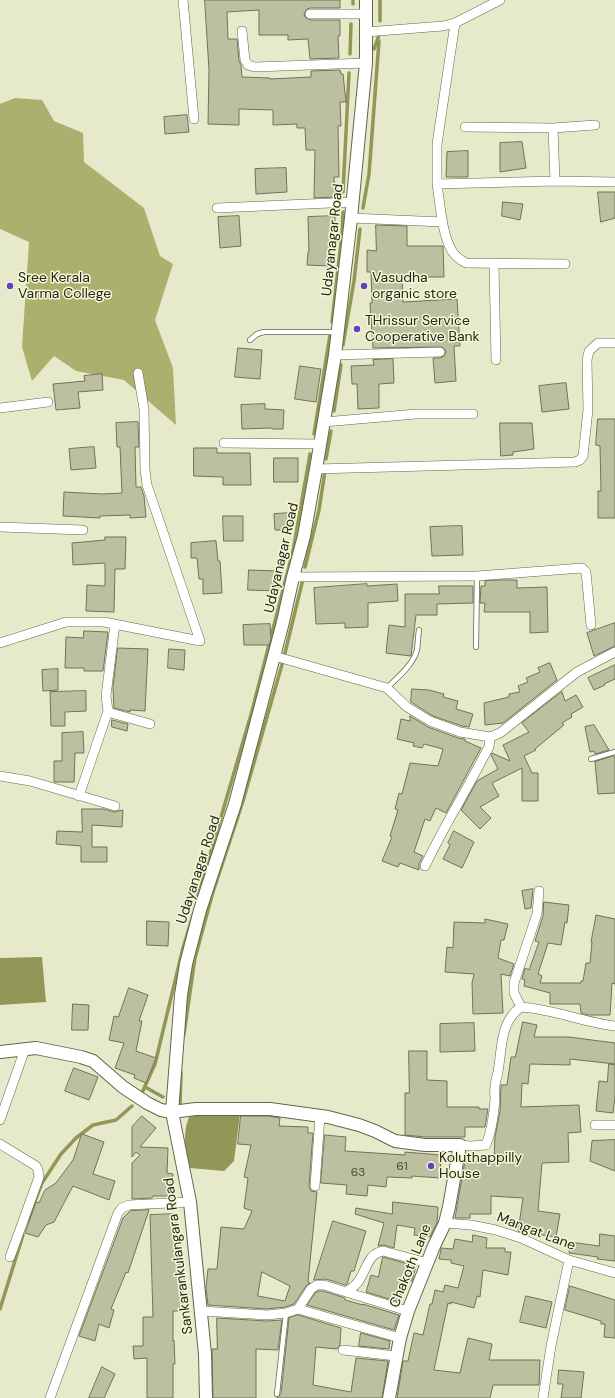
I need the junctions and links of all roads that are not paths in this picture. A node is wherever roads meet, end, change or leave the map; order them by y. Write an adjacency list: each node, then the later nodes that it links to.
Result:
1 (183, 0): 10 (street)
2 (366, 0): 5 (street, Udayanagar Road)
3 (500, 0): 6 (street)
4 (310, 14): 5 (street)
5 (366, 14): 8 (street, Udayanagar Road)
6 (455, 23): 8 (street); 16 (street)
7 (242, 31): 9 (street)
8 (366, 32): 9 (street, Udayanagar Road)
9 (366, 63): 17 (street, Udayanagar Road)
10 (194, 119)
11 (595, 126): 13 (street)
12 (465, 127): 13 (street)
13 (553, 128): 14 (street)
14 (555, 181): 15 (street); 16 (street)
15 (615, 182)
16 (437, 184): 20 (street)
17 (353, 202): 18 (street); 19 (street, Udayanagar Road)
18 (217, 208)
19 (351, 218): 20 (street); 23 (street, Udayanagar Road)
20 (443, 222): 21 (street)
21 (494, 264): 22 (street); 28 (street)
22 (565, 264)
23 (338, 332): 24 (lane); 27 (street, Udayanagar Road)
24 (250, 340)
25 (615, 344): 36 (street)
26 (440, 352): 27 (street)
27 (335, 356): 33 (street, Udayanagar Road)
28 (496, 360)
29 (138, 373): 41 (street)
30 (48, 402): 31 (street)
31 (0, 408)
32 (473, 414): 33 (street)
33 (324, 422): 35 (street, Udayanagar Road)
34 (224, 443): 35 (street)
35 (321, 444): 36 (street, Udayanagar Road)
36 (316, 469): 40 (street, Udayanagar Road)
37 (0, 527): 38 (street)
38 (83, 530)
39 (477, 576): 40 (street); 42 (street); 45 (lane)
40 (293, 577): 47 (street, Udayanagar Road)
41 (115, 624): 44 (street); 49 (street)
42 (592, 625)
43 (419, 630): 48 (lane)
44 (0, 643)
45 (476, 647)
46 (615, 652): 51 (street)
47 (274, 656): 48 (street); 63 (street, Udayanagar Road)
48 (387, 688): 51 (street)
49 (108, 711): 50 (street); 55 (street)
50 (150, 724)
51 (490, 737): 57 (street)
52 (615, 752): 53 (lane)
53 (591, 759)
54 (0, 776): 55 (street)
55 (79, 796): 56 (street)
56 (115, 806)
57 (425, 866)
58 (539, 891): 59 (street)
59 (520, 1006): 60 (street); 69 (street)
60 (615, 1023)
61 (26, 1049): 62 (street); 63 (street); 65 (street)
62 (0, 1052)
63 (172, 1112): 64 (street); 71 (street, Sankarankulangara Road)
64 (320, 1116): 69 (street); 70 (street)
65 (0, 1120)
66 (595, 1125): 67 (street)
67 (615, 1125)
68 (0, 1144): 73 (street)
69 (460, 1145): 72 (street, Chakoth Lane)
70 (315, 1186)
71 (190, 1202): 79 (street, Sankarankulangara Road); 86 (street)
72 (445, 1223): 74 (street, Mangat Lane); 75 (street, Chakoth Lane)
73 (10, 1257)
74 (569, 1260): 76 (street, Mangat Lane); 89 (street)
75 (428, 1263): 77 (street); 80 (street, Chakoth Lane)
76 (615, 1273)
77 (346, 1292): 78 (street); 80 (street)
78 (298, 1309): 81 (street); 82 (street)
79 (201, 1311): 81 (street); 87 (street, Sankarankulangara Road)
80 (408, 1311): 82 (street, Chakoth Lane)
81 (286, 1313): 85 (lane)
82 (400, 1338): 84 (street, Chakoth Lane)
83 (343, 1350): 84 (street)
84 (396, 1356): 88 (street, Chakoth Lane)
85 (277, 1394)
86 (50, 1398)
87 (206, 1398)
88 (389, 1398)
89 (543, 1398)

